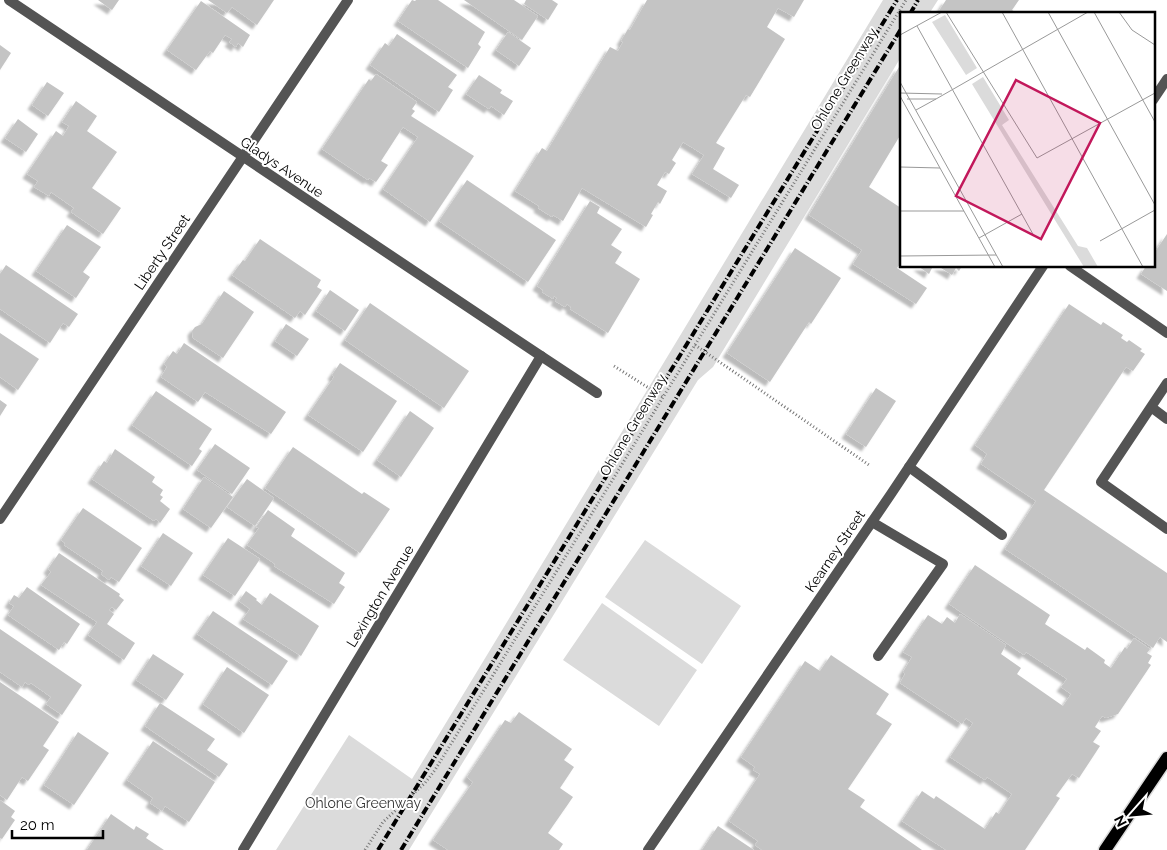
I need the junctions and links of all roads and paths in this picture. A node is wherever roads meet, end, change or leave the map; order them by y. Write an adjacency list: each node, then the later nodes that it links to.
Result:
1 (9, 0): 6 (street, Gladys Avenue)
2 (348, 0): 6 (street, Liberty Street)
3 (906, 0): 10 (path, Ohlone Greenway)
4 (1167, 79): 5 (street)
5 (1154, 98)
6 (243, 157): 11 (street, Gladys Avenue); 20 (street, Liberty Street)
7 (1042, 268): 19 (street, Kearney Street)
8 (1073, 268): 9 (street)
9 (1167, 333)
10 (695, 344): 15 (path, Ohlone Greenway); 18 (path)
11 (541, 356): 14 (street, Gladys Avenue); 26 (street, Lexington Avenue)
12 (614, 366): 15 (path)
13 (1167, 383): 16 (street)
14 (598, 393)
15 (663, 396): 27 (path, Ohlone Greenway)
16 (1151, 407): 17 (street); 22 (street)
17 (1167, 419)
18 (868, 465)
19 (909, 467): 21 (street, Kearney Street); 23 (street)
20 (0, 519)
21 (872, 522): 24 (street); 28 (street, Kearney Street)
22 (1167, 528)
23 (1002, 535)
24 (878, 656)
25 (1167, 758): 29 (main road)
26 (243, 850)
27 (365, 850)
28 (648, 850)
29 (1105, 850)

